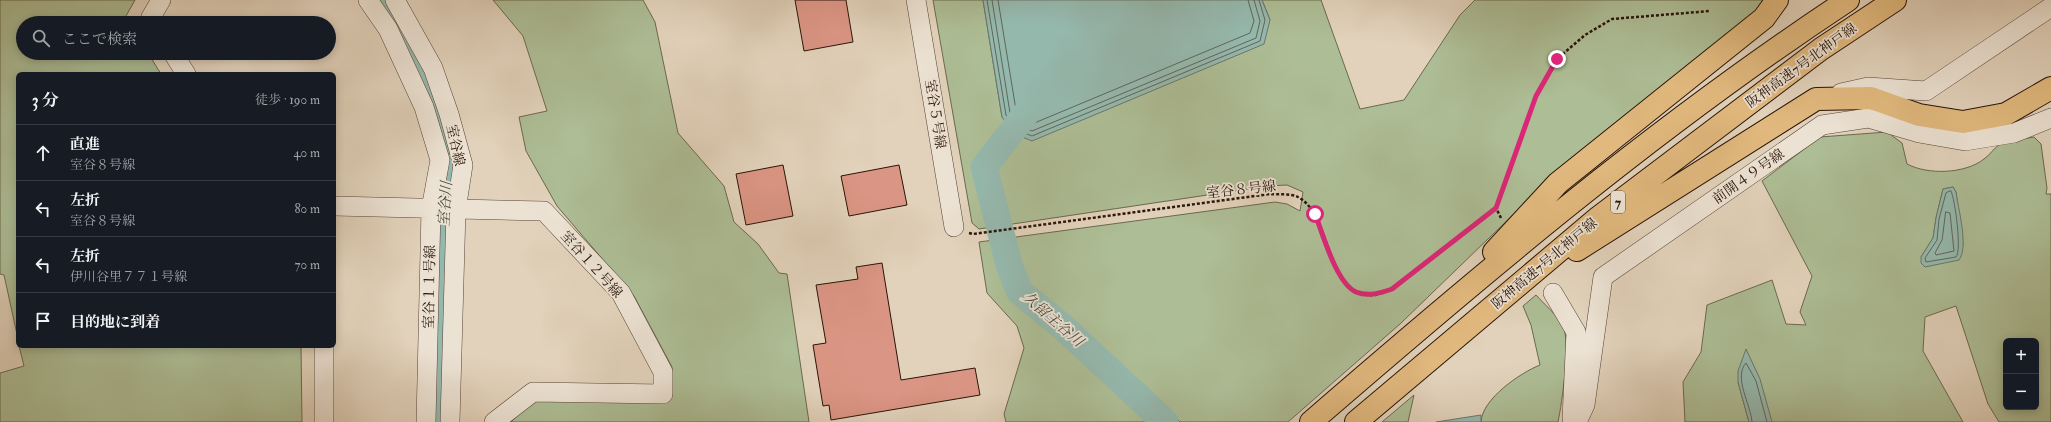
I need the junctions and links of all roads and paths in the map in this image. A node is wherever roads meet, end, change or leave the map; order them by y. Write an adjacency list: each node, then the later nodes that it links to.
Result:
1 (161, 0): 10 (street)
2 (368, 0): 18 (street, 室谷１１号線)
3 (395, 0): 19 (street, 室谷線)
4 (916, 0): 21 (street, 室谷５号線)
5 (1777, 0): 24 (highway)
6 (1848, 0): 24 (highway, 阪神高速7号北神戸線 / 7)
7 (1895, 0): 22 (highway, 阪神高速7号北神戸線 / 7)
8 (2051, 7): 14 (street)
9 (1710, 11): 17 (path)
10 (152, 16)
11 (177, 60): 12 (street)
12 (185, 72)
13 (2051, 88): 14 (highway)
14 (1816, 100): 22 (highway)
15 (2051, 118): 33 (street, 前開４９号線)
16 (336, 206): 18 (street, 室谷１２号線)
17 (1496, 208): 20 (path); 21 (path, 室谷８号線)
18 (431, 209): 19 (street, 室谷１２号線); 27 (street, 室谷１１号線)
19 (456, 210): 28 (street, 室谷線); 29 (street, 室谷１２号線)
20 (1502, 221)
21 (954, 227)
22 (1509, 293): 31 (highway, 阪神高速7号北神戸線 / 7)
23 (1553, 293): 32 (street)
24 (1437, 312): 30 (highway, 阪神高速7号北神戸線 / 7)
25 (324, 348): 26 (street)
26 (324, 422)
27 (426, 422)
28 (450, 422)
29 (494, 422)
30 (1311, 422)
31 (1356, 422)
32 (1572, 422)
33 (1577, 422)

